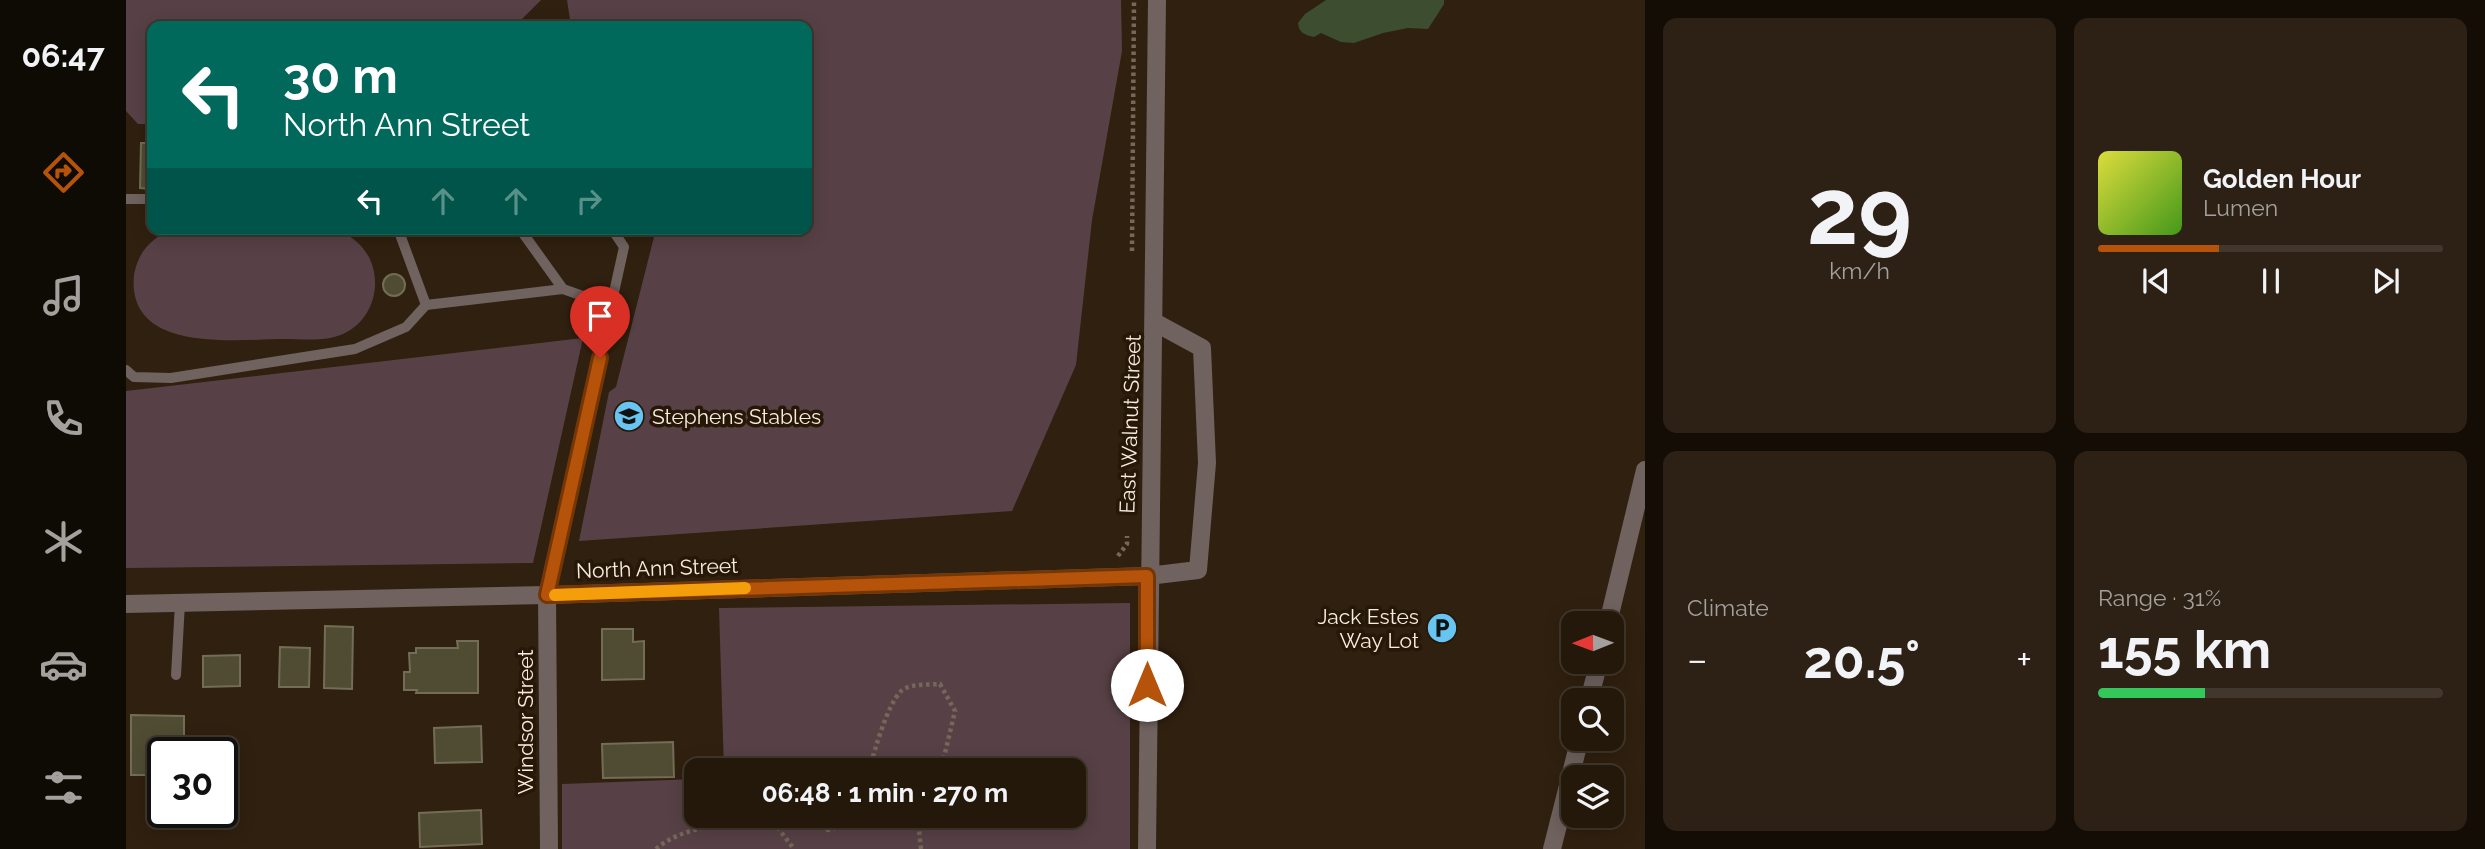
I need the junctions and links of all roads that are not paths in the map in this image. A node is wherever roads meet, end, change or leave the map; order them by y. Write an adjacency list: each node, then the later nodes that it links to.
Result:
1 (1157, 0): 10 (street, East Walnut Street)
2 (126, 198): 3 (lane)
3 (147, 199)
4 (400, 235): 8 (lane)
5 (524, 235): 7 (lane)
6 (616, 235): 9 (lane)
7 (563, 289): 8 (lane); 9 (lane)
8 (426, 305): 11 (lane)
9 (611, 306): 14 (lane)
10 (1156, 323): 13 (street, East Walnut Street); 13 (street, North Ann Street)
11 (126, 370)
12 (1645, 470): 17 (street)
13 (1147, 576): 14 (street, North Ann Street); 21 (street, East Walnut Street)
14 (547, 595): 15 (street, North Ann Street); 20 (street, Windsor Street)
15 (180, 603): 16 (street, North Ann Street); 18 (lane)
16 (126, 604)
17 (1611, 611)
18 (176, 675)
19 (1577, 751): 22 (street)
20 (549, 849)
21 (1147, 849)
22 (1552, 849)

